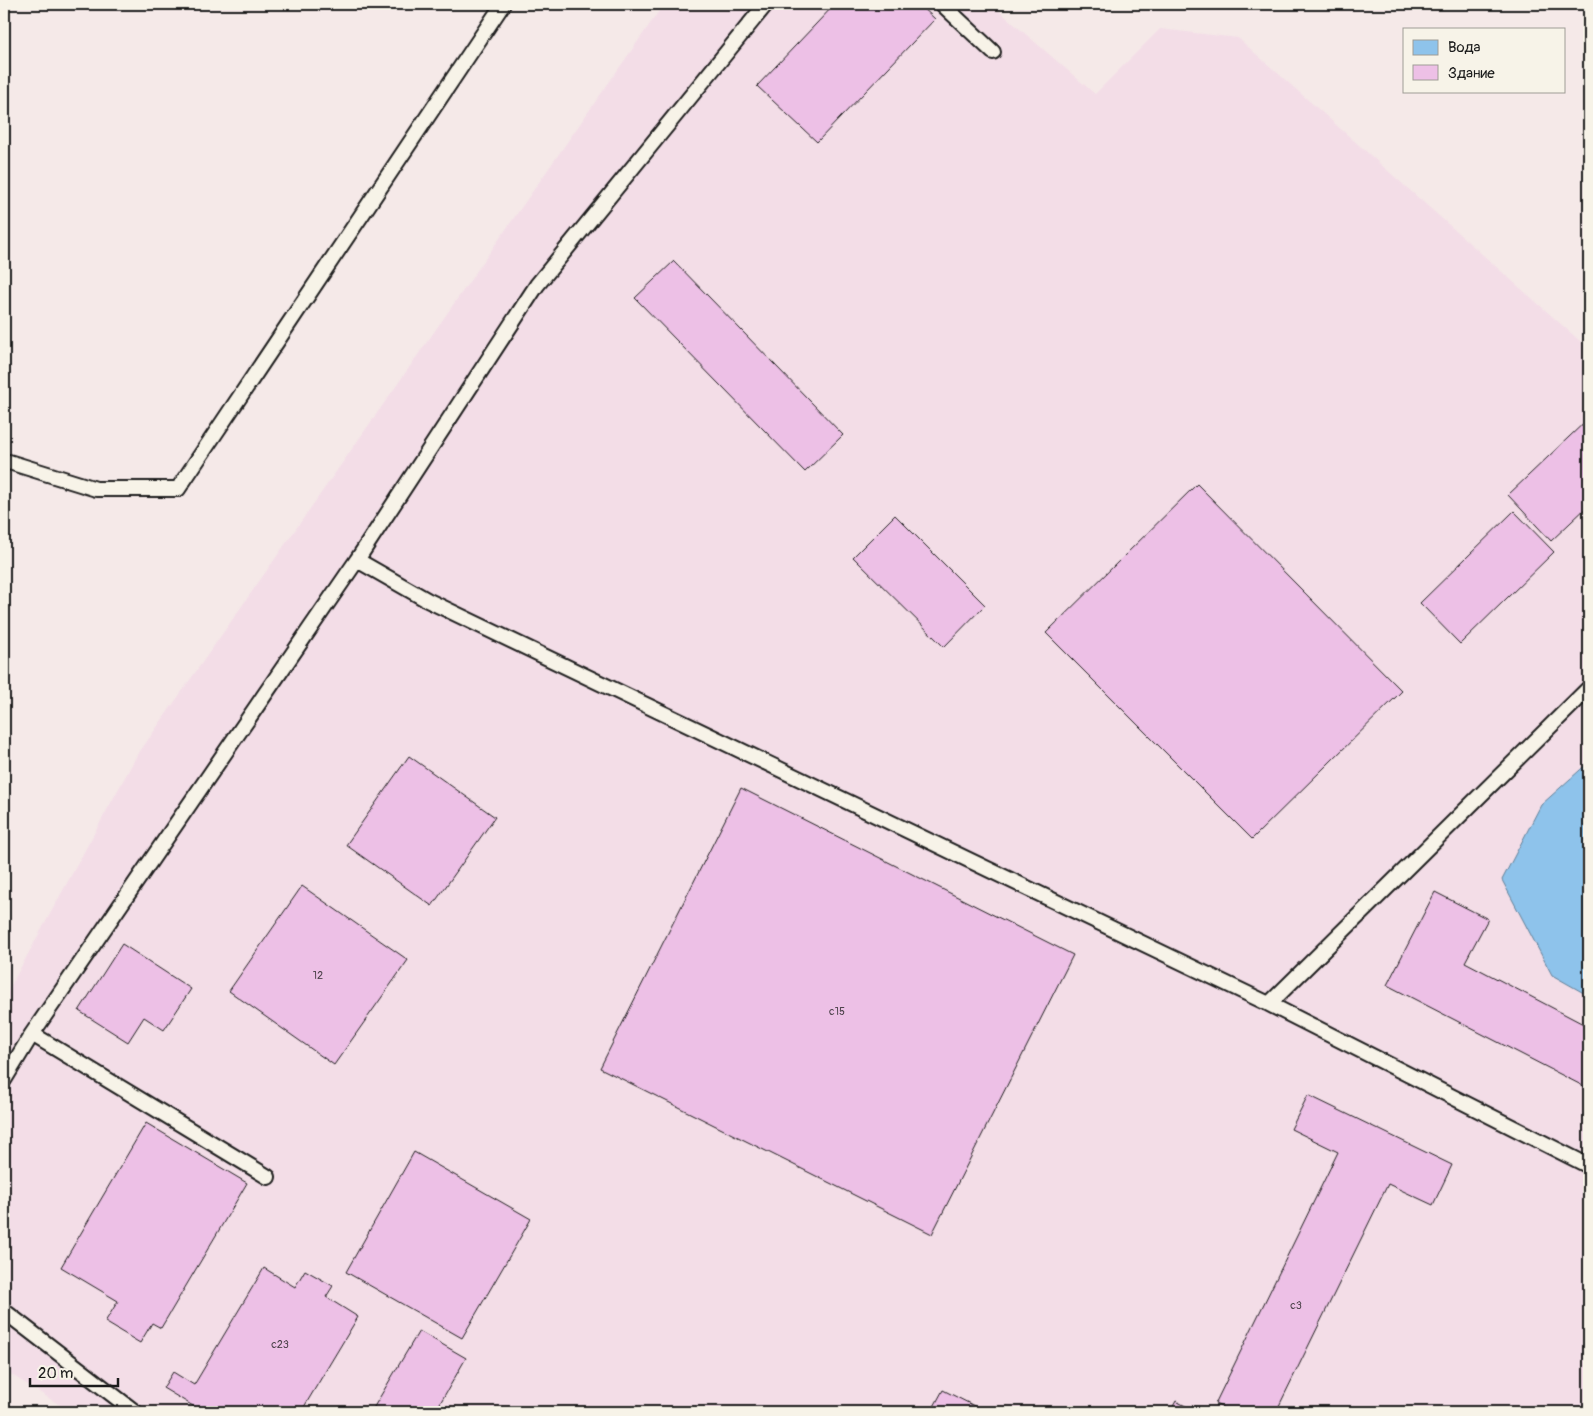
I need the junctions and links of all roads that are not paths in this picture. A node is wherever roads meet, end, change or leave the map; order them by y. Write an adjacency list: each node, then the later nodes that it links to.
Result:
1 (503, 4): 5 (lane)
2 (766, 4): 6 (lane)
3 (942, 4): 4 (lane)
4 (993, 52)
5 (4, 464)
6 (357, 560): 8 (lane); 9 (lane)
7 (1589, 688): 8 (lane)
8 (1269, 1004): 11 (lane)
9 (32, 1034): 10 (lane); 12 (lane)
10 (4, 1080)
11 (1589, 1166)
12 (268, 1177)
13 (4, 1311): 14 (lane)
14 (134, 1412)

